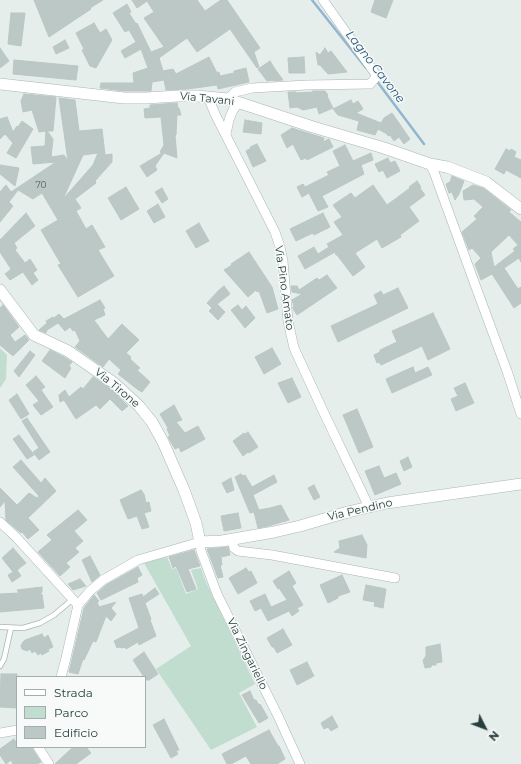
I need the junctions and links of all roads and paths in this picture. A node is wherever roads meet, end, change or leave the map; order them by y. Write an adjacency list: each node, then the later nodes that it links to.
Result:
1 (323, 0): 4 (street)
2 (0, 84): 3 (street, Via Tavani)
3 (208, 97): 4 (street, Via Tavani); 5 (street, Via Pino Amato)
4 (234, 101): 5 (street); 6 (street, Via Tavani)
5 (226, 134): 11 (street, Via Pino Amato)
6 (430, 164): 7 (street, Via Tavani); 9 (street)
7 (521, 209)
8 (0, 290): 14 (street, Via Tirone)
9 (521, 414)
10 (521, 484): 11 (street, Via Pendino)
11 (369, 508): 13 (street, Via Pendino)
12 (0, 522): 16 (street)
13 (232, 539): 14 (street, Via Pendino); 15 (street)
14 (200, 542): 16 (street); 25 (street, Via Zingariello)
15 (396, 578)
16 (75, 602): 18 (lane); 20 (street)
17 (0, 627): 18 (lane)
18 (11, 628): 19 (lane)
19 (0, 666)
20 (61, 676)
21 (16, 730): 22 (street)
22 (0, 733)
23 (39, 748): 24 (street)
24 (48, 764)
25 (300, 764)

